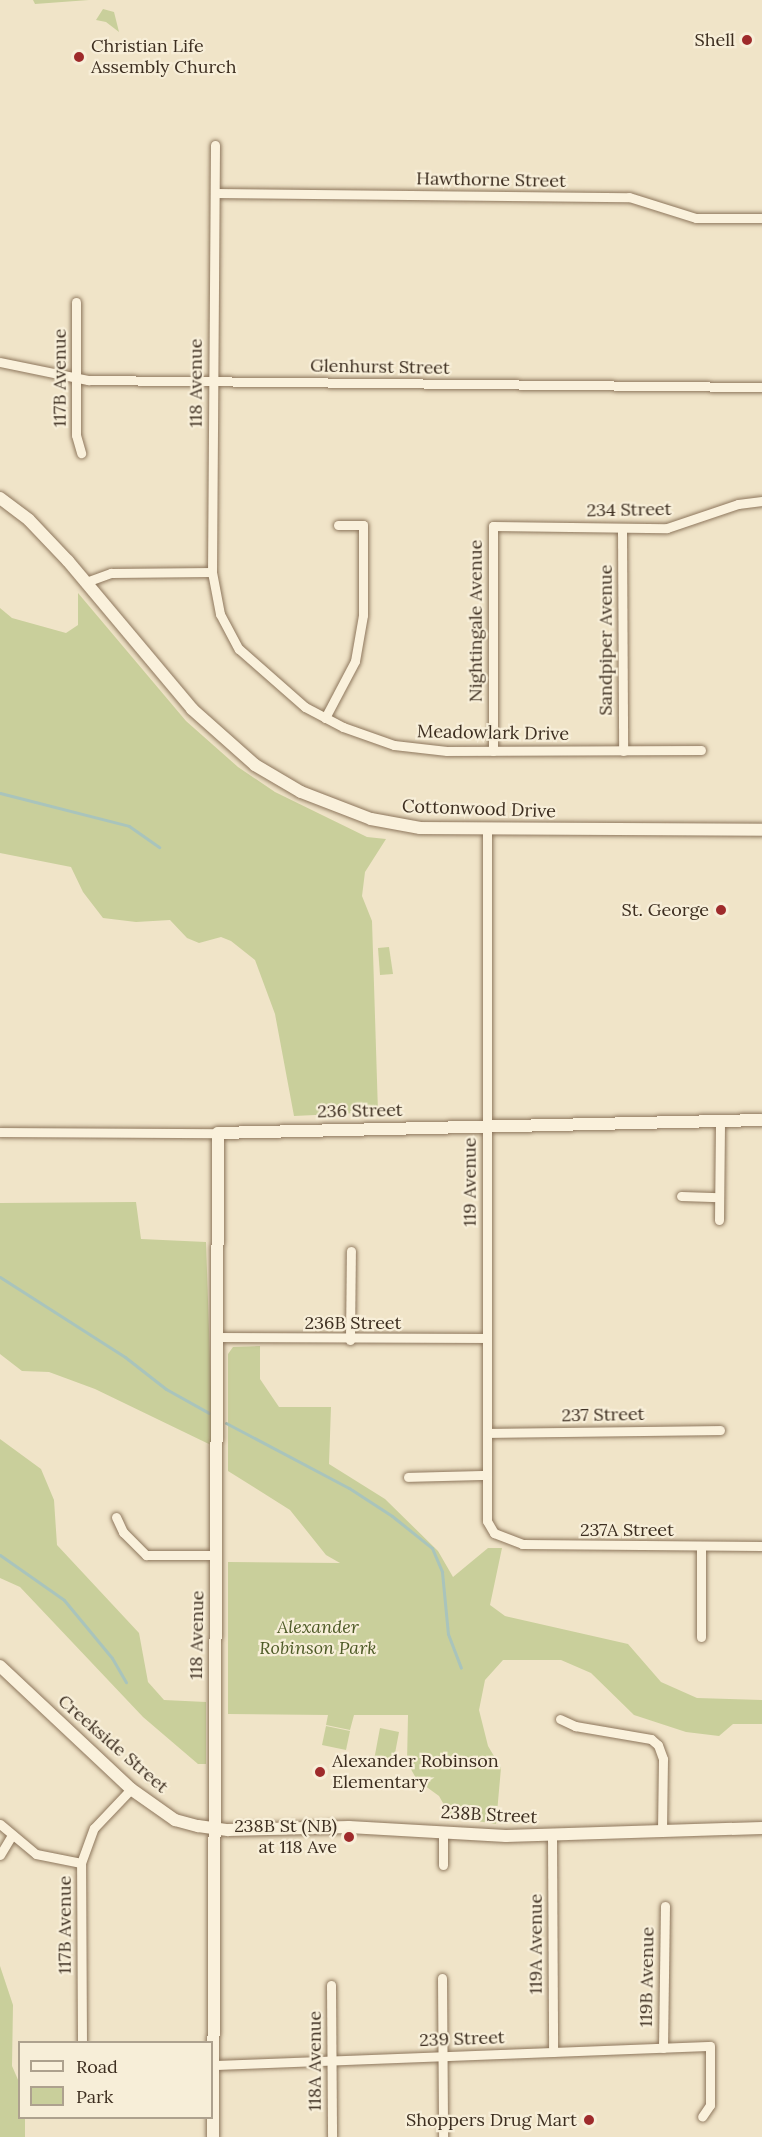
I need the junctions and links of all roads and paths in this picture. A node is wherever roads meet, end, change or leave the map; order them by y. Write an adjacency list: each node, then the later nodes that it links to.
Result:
1 (215, 146): 2 (street, 118 Avenue)
2 (215, 193): 3 (street, Hawthorne Street); 7 (street, 118 Avenue)
3 (762, 218)
4 (76, 302): 6 (street, 117B Avenue)
5 (0, 362): 6 (street, Glenhurst Street)
6 (76, 378): 7 (street, Glenhurst Street); 9 (street, 117B Avenue)
7 (214, 381): 8 (street, Glenhurst Street); 15 (street, 118 Avenue)
8 (762, 387)
9 (81, 453)
10 (0, 498): 16 (street, Cottonwood Drive)
11 (762, 501): 14 (street, 234 Street)
12 (338, 525): 18 (street)
13 (493, 526): 14 (street, 234 Street); 20 (street, Nightingale Avenue)
14 (622, 529): 21 (street, Sandpiper Avenue)
15 (212, 572): 16 (street); 17 (street, 118 Avenue)
16 (86, 582): 22 (street, Cottonwood Drive)
17 (222, 620): 18 (street, Meadowlark Drive)
18 (325, 718): 20 (street, Meadowlark Drive)
19 (701, 750): 21 (street, Meadowlark Drive)
20 (493, 751): 21 (street, Meadowlark Drive)
21 (623, 751)
22 (487, 830): 23 (street, Cottonwood Drive); 26 (street, 119 Avenue)
23 (762, 830)
24 (720, 1120): 25 (street, 236 Street); 26 (street, 236 Street); 30 (street)
25 (762, 1120)
26 (487, 1126): 28 (street, 236 Street); 34 (street, 119 Avenue)
27 (0, 1132): 28 (street, 236 Street)
28 (218, 1133): 33 (street, 118 Avenue)
29 (681, 1196): 30 (street)
30 (719, 1197): 31 (street)
31 (719, 1220)
32 (351, 1251): 35 (street)
33 (219, 1338): 35 (street, 236B Street); 44 (street, 118 Avenue)
34 (487, 1338): 35 (street, 236B Street); 37 (street, 119 Avenue)
35 (350, 1340)
36 (720, 1430): 37 (street, 237 Street)
37 (487, 1433): 38 (street, 119 Avenue)
38 (487, 1475): 39 (street); 41 (street, 119 Avenue)
39 (408, 1477)
40 (116, 1517): 44 (street)
41 (494, 1533): 43 (street, 237A Street)
42 (762, 1546): 43 (street, 237A Street)
43 (701, 1547): 45 (street)
44 (216, 1556): 51 (street, 118 Avenue)
45 (701, 1637)
46 (0, 1666): 48 (street, Creekside Street)
47 (560, 1719): 52 (street)
48 (131, 1789): 51 (street, Creekside Street); 57 (street, 117B Avenue)
49 (0, 1824): 54 (street)
50 (762, 1828): 52 (street, 238B Street)
51 (214, 1829): 53 (street, 238B Street); 67 (street, 118 Avenue)
52 (662, 1830): 55 (street, 238B Street)
53 (443, 1831): 55 (street, 238B Street); 58 (street)
54 (12, 1835): 56 (street); 57 (street)
55 (552, 1835): 64 (street, 119A Avenue)
56 (0, 1855)
57 (81, 1863): 62 (street, 117B Avenue)
58 (443, 1865)
59 (665, 1906): 63 (street, 119B Avenue)
60 (442, 1978): 65 (street)
61 (331, 1985): 66 (street, 118A Avenue)
62 (82, 2041)
63 (663, 2048): 64 (street, 239 Street); 68 (street, 239 Street)
64 (554, 2052): 65 (street, 239 Street)
65 (443, 2056): 66 (street, 239 Street); 71 (street)
66 (332, 2061): 67 (street, 239 Street); 70 (street, 118A Avenue)
67 (214, 2065): 69 (street, 118 Avenue)
68 (702, 2117)
69 (213, 2137)
70 (332, 2137)
71 (443, 2137)

